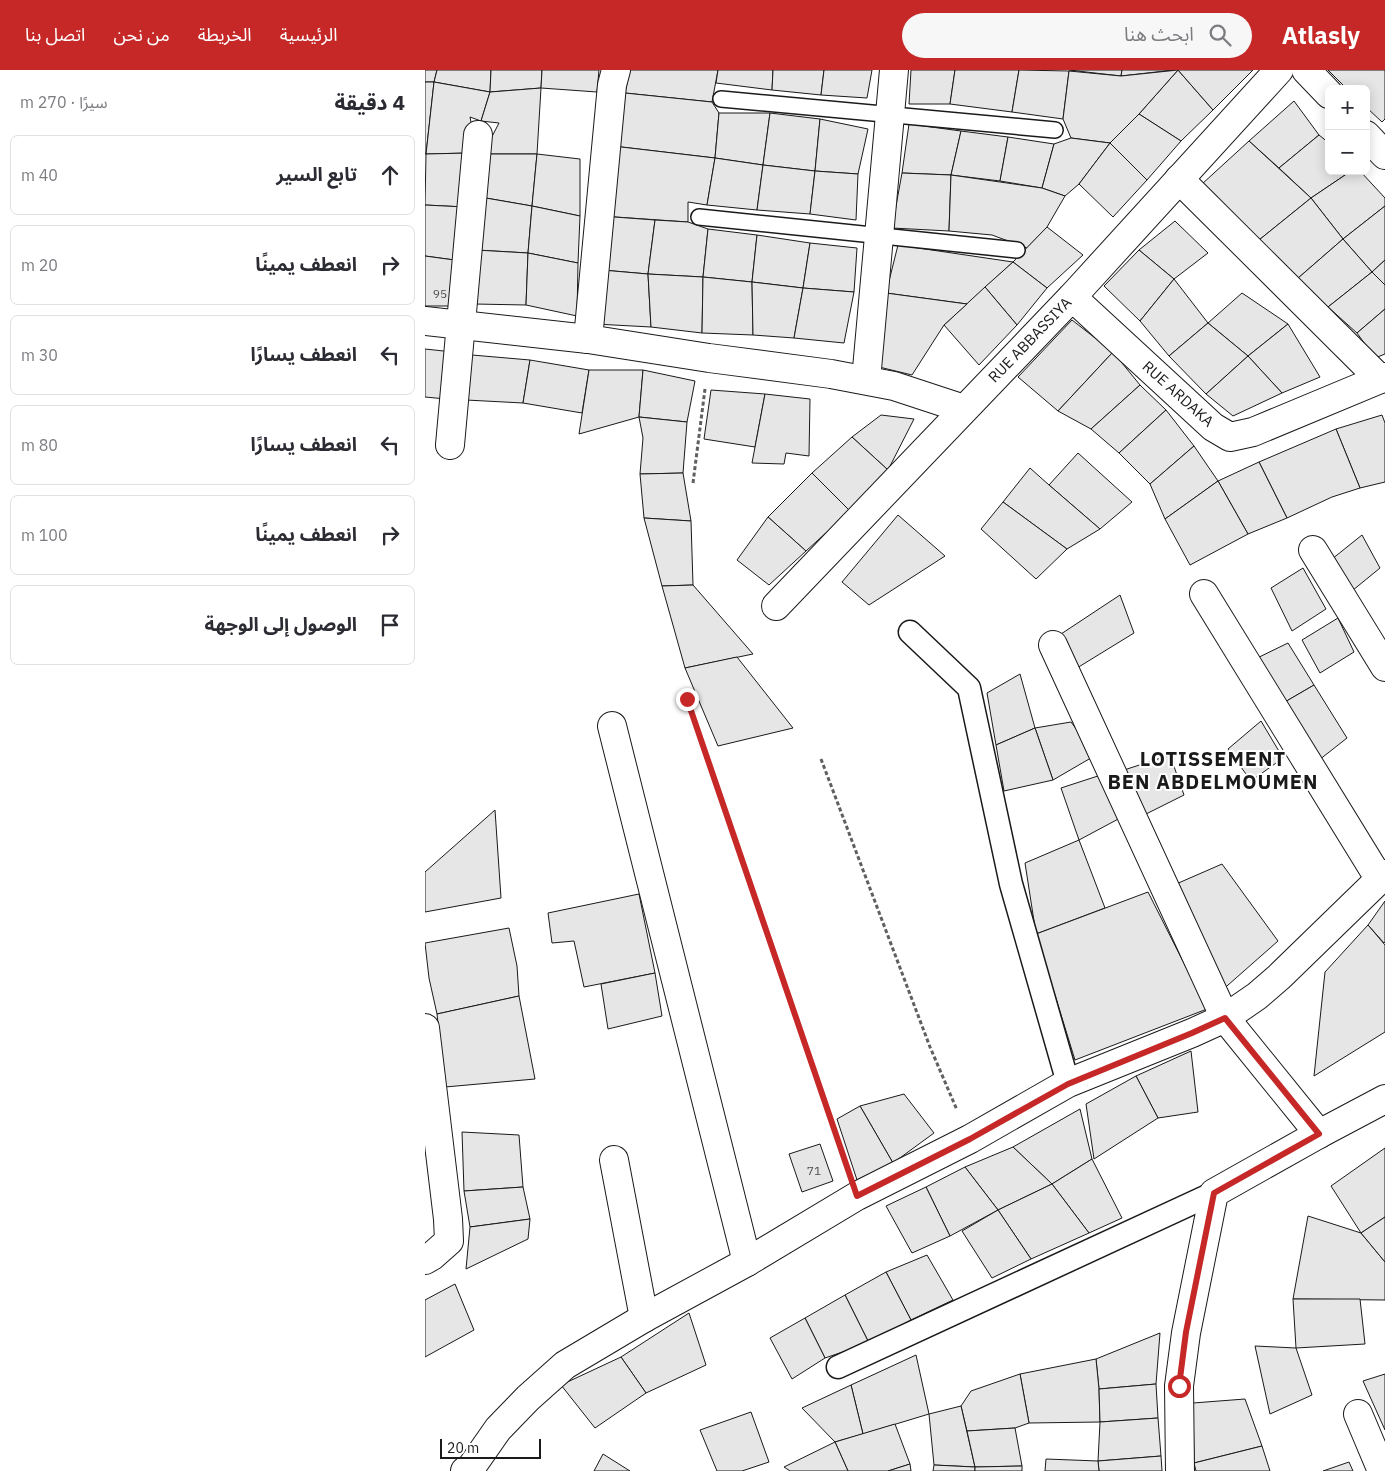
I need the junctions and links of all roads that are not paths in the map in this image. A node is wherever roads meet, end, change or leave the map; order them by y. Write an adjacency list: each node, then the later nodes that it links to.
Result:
1 (616, 70): 19 (street)
2 (894, 70): 7 (street)
3 (1279, 70): 12 (street, RUE ABBASSIYA)
4 (1306, 70): 5 (street)
5 (1325, 90)
6 (721, 99): 7 (lane)
7 (890, 114): 8 (lane); 14 (street)
8 (1055, 130)
9 (478, 135): 18 (street)
10 (1370, 139): 11 (street)
11 (1385, 155)
12 (1179, 179): 16 (street, RUE ABBASSIYA); 20 (street)
13 (699, 218): 14 (lane)
14 (878, 236): 15 (lane); 21 (street)
15 (1017, 250)
16 (1072, 297): 20 (street, RUE ARDAKA); 22 (street, RUE ABBASSIYA)
17 (425, 321): 18 (street)
18 (460, 324): 19 (street); 23 (street)
19 (588, 339): 21 (street)
20 (1382, 378)
21 (866, 380): 22 (street)
22 (964, 408): 26 (street, RUE ABBASSIYA)
23 (450, 445)
24 (1313, 550): 29 (street)
25 (1204, 594): 31 (street)
26 (776, 606)
27 (910, 632): 34 (street)
28 (1053, 645): 32 (street)
29 (1385, 667)
30 (612, 726): 40 (street)
31 (1383, 877): 32 (street)
32 (1225, 1018): 34 (street); 36 (street)
33 (425, 1028): 39 (street)
34 (1068, 1084): 40 (street)
35 (1385, 1099): 36 (street)
36 (1319, 1134): 38 (street)
37 (614, 1160): 41 (street)
38 (1214, 1193): 42 (street); 45 (street)
39 (425, 1260)
40 (747, 1262): 41 (street)
41 (644, 1318): 44 (street)
42 (838, 1367)
43 (1358, 1414): 46 (street)
44 (470, 1470)
45 (1180, 1471)
46 (1382, 1471)

